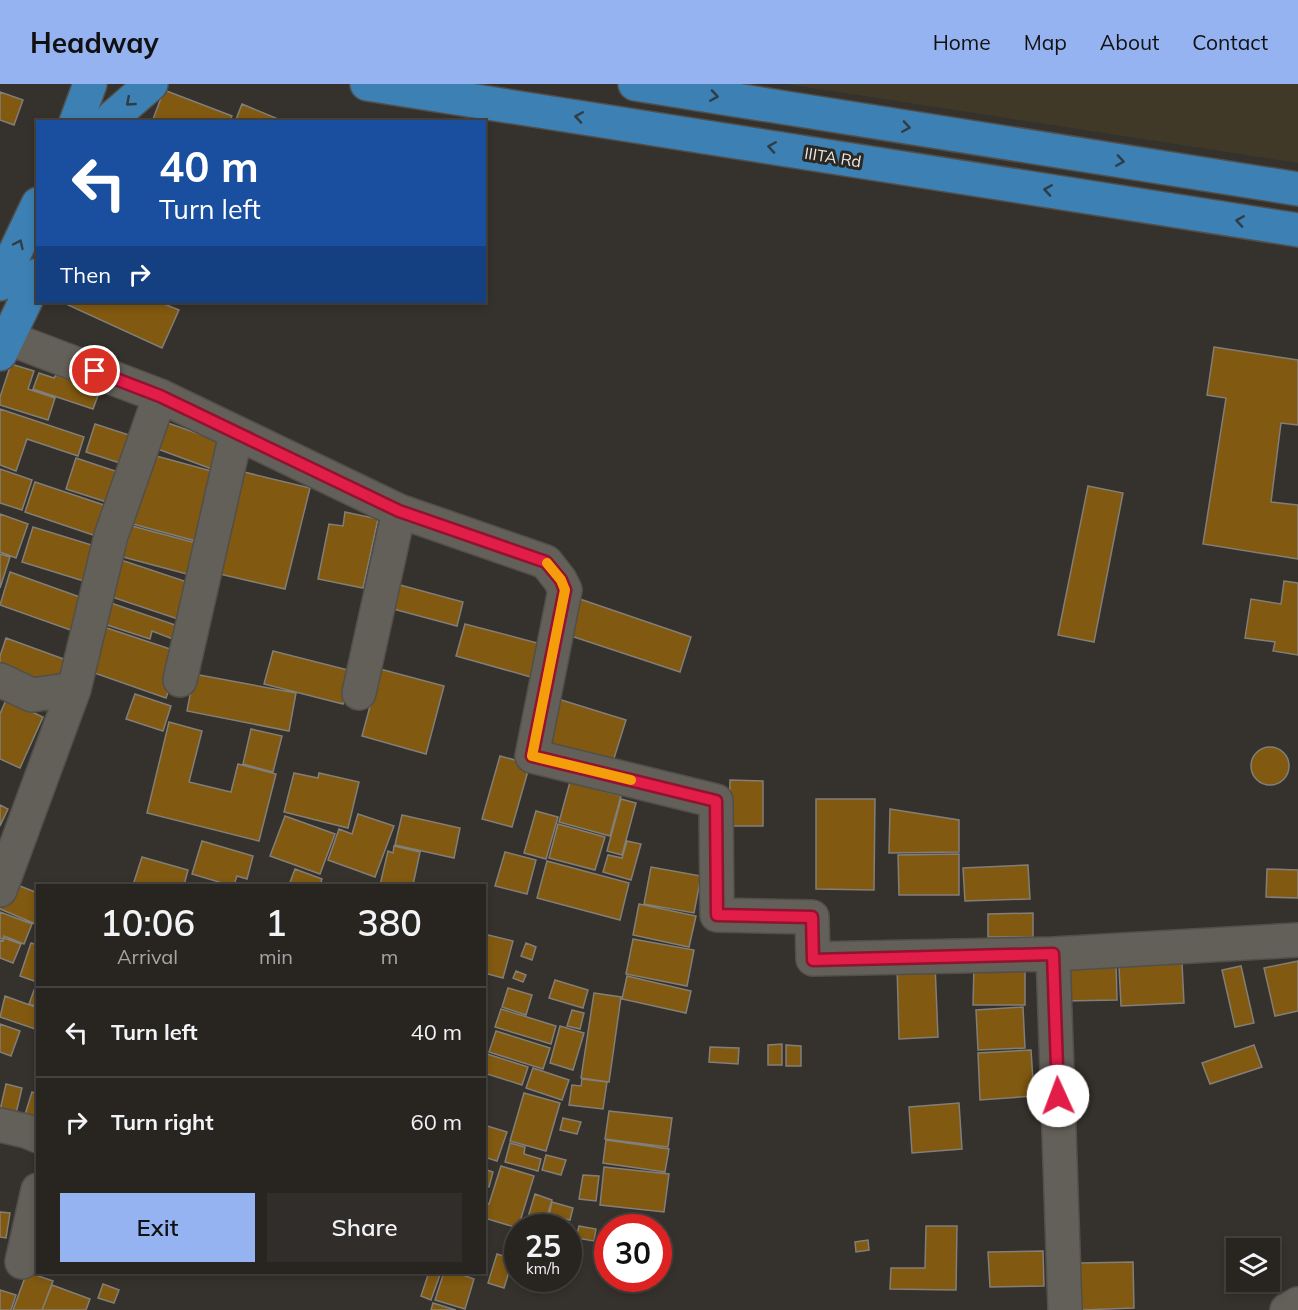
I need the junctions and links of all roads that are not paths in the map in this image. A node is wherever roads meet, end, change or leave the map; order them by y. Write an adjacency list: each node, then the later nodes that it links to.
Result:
1 (90, 84): 5 (main road)
2 (151, 84): 6 (main road, one-way to 6)
3 (367, 84): 9 (main road, IIITA Rd, one-way to 3)
4 (635, 84): 7 (main road, one-way to 7)
5 (77, 120)
6 (112, 120)
7 (1298, 189)
8 (36, 208): 11 (main road, one-way to 8)
9 (1298, 230)
10 (36, 279): 12 (main road)
11 (0, 284)
12 (4, 346): 13 (street)
13 (160, 396): 14 (street); 18 (street)
14 (236, 434): 15 (street); 17 (street)
15 (399, 511): 19 (street); 22 (street)
16 (0, 680): 18 (street)
17 (180, 680)
18 (74, 689): 20 (street)
19 (359, 693)
20 (0, 890)
21 (1298, 940): 22 (street)
22 (1053, 954): 28 (street)
23 (0, 1125): 24 (street)
24 (36, 1135)
25 (36, 1199): 26 (street)
26 (22, 1262)
27 (1298, 1304): 29 (street)
28 (1065, 1310)
29 (1287, 1310)

